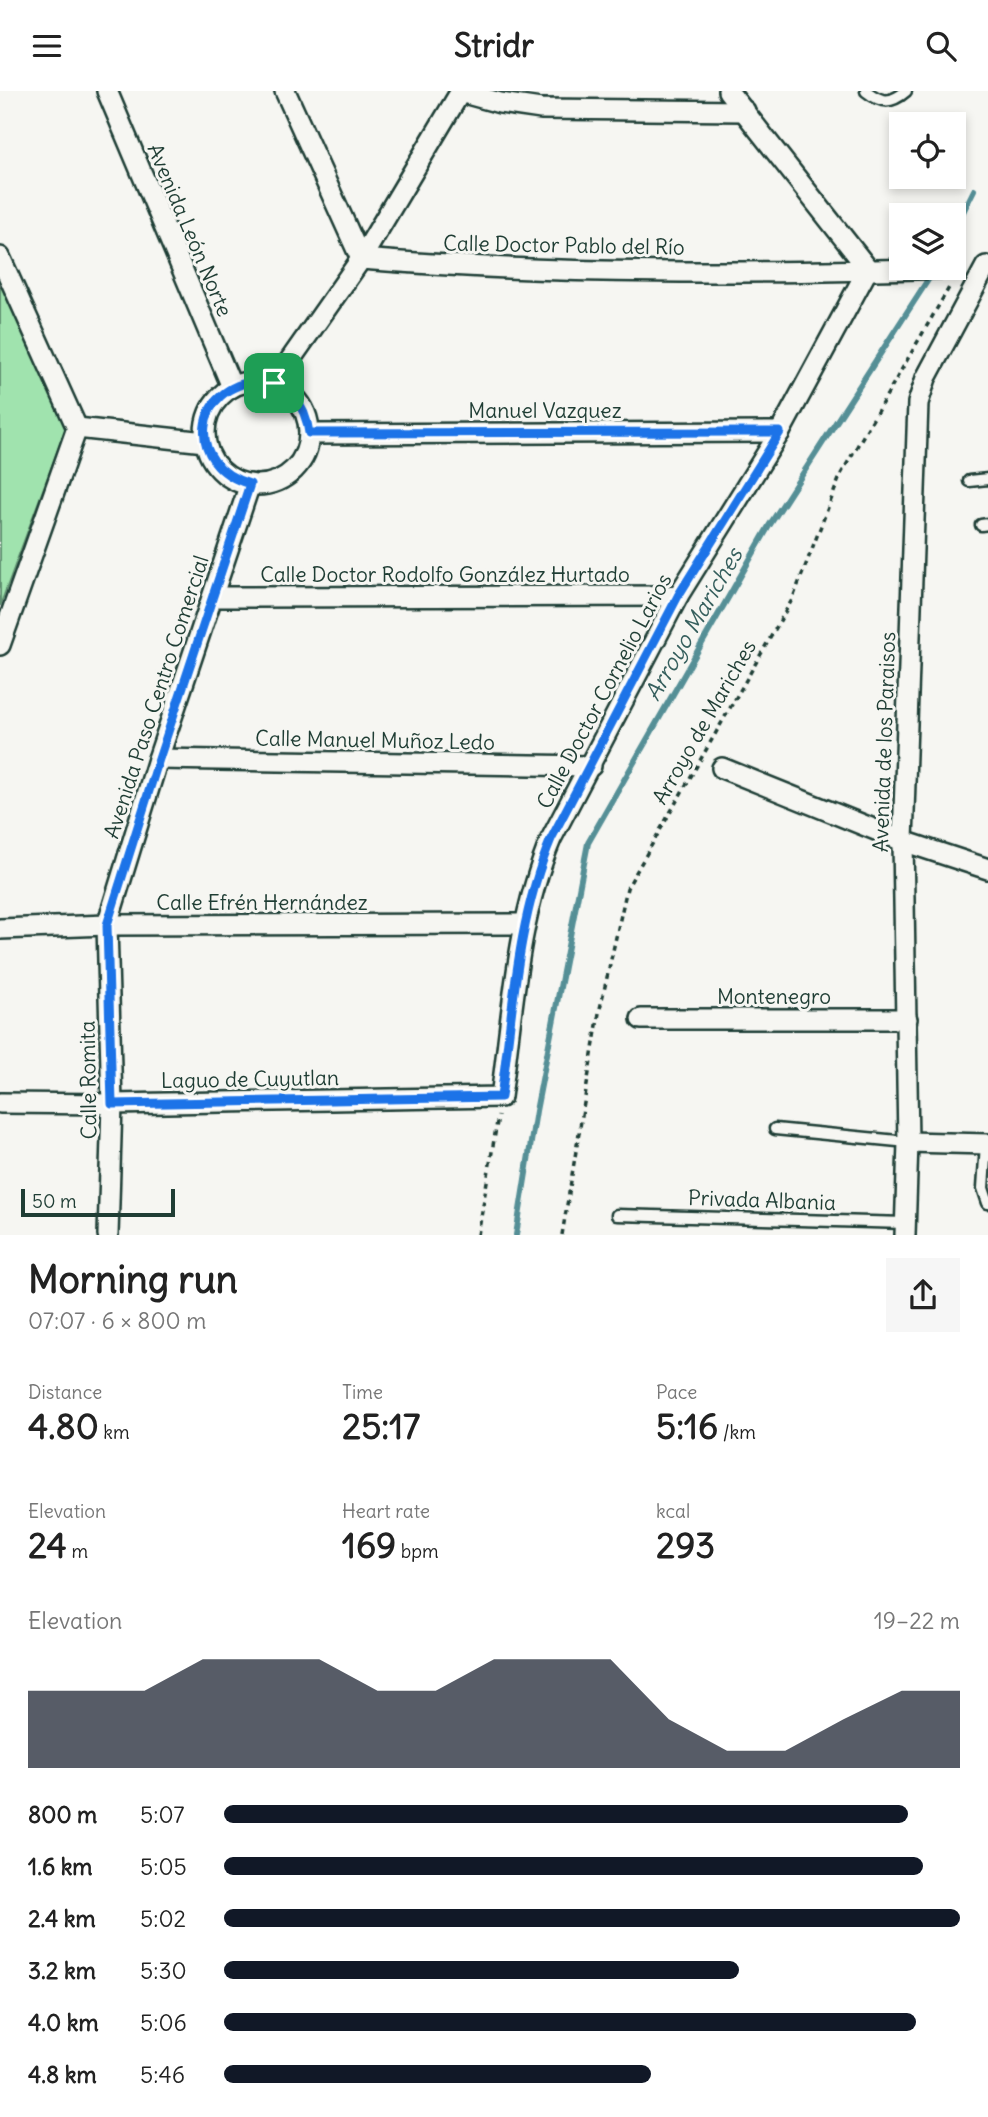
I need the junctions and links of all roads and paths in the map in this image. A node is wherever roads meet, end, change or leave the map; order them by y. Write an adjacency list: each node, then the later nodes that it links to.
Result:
1 (107, 91): 17 (street, Avenida León Norte)
2 (285, 91): 11 (street)
3 (460, 91): 8 (street); 11 (street)
4 (627, 91): 8 (street)
5 (728, 91): 9 (street)
6 (866, 91): 7 (lane)
7 (906, 91)
8 (616, 109): 9 (street)
9 (745, 111): 13 (street)
10 (0, 257): 18 (street)
11 (360, 259): 13 (street, Calle Doctor Pablo del Río); 16 (street)
12 (966, 268): 15 (street, Calle Doctor Pablo del Río)
13 (868, 269): 14 (street, Calle Doctor Pablo del Río); 19 (street, Calle Doctor Cornelio Larios)
14 (889, 269)
15 (985, 269): 31 (street, Avenida de los Paraisos); 49 (path, Arroyo de Mariches)
16 (274, 383): 17 (street); 20 (street)
17 (232, 387): 21 (street)
18 (77, 428): 21 (street); 27 (street)
19 (780, 432): 20 (street, Manuel Vazquez); 25 (street, Calle Doctor Cornelio Larios)
20 (309, 433): 24 (street)
21 (205, 442): 24 (street)
22 (988, 479): 23 (lane)
23 (969, 481)
24 (250, 484): 26 (street, Avenida Paso Centro Comercial)
25 (678, 596): 26 (street, Calle Doctor Rodolfo González Hurtado); 29 (street, Calle Doctor Cornelio Larios)
26 (213, 597): 28 (street, Avenida Paso Centro Comercial)
27 (0, 645)
28 (159, 759): 29 (street, Calle Manuel Muñoz Ledo); 34 (street, Avenida Paso Centro Comercial)
29 (591, 766): 33 (street, Calle Doctor Cornelio Larios)
30 (722, 768): 31 (street)
31 (903, 841): 32 (street); 37 (street, Avenida de los Paraisos)
32 (988, 869)
33 (524, 924): 34 (street, Calle Efrén Hernández); 38 (street)
34 (107, 925): 35 (street, Calle Efrén Hernández); 40 (street, Calle Romita)
35 (0, 928)
36 (641, 1019): 37 (street, Montenegro)
37 (907, 1019): 42 (street, Avenida de los Paraisos)
38 (501, 1097): 40 (street, Laguo de Cuyutlan); 48 (path)
39 (0, 1103): 40 (street, Laguo de Cuyutlan)
40 (112, 1104): 47 (street, Calle Romita)
41 (775, 1129): 42 (lane)
42 (908, 1142): 43 (street); 46 (street, Avenida de los Paraisos)
43 (987, 1144): 44 (lane)
44 (988, 1203)
45 (617, 1215): 46 (lane, Privada Albania)
46 (905, 1229)
47 (108, 1235)
48 (478, 1235)
49 (562, 1235)

